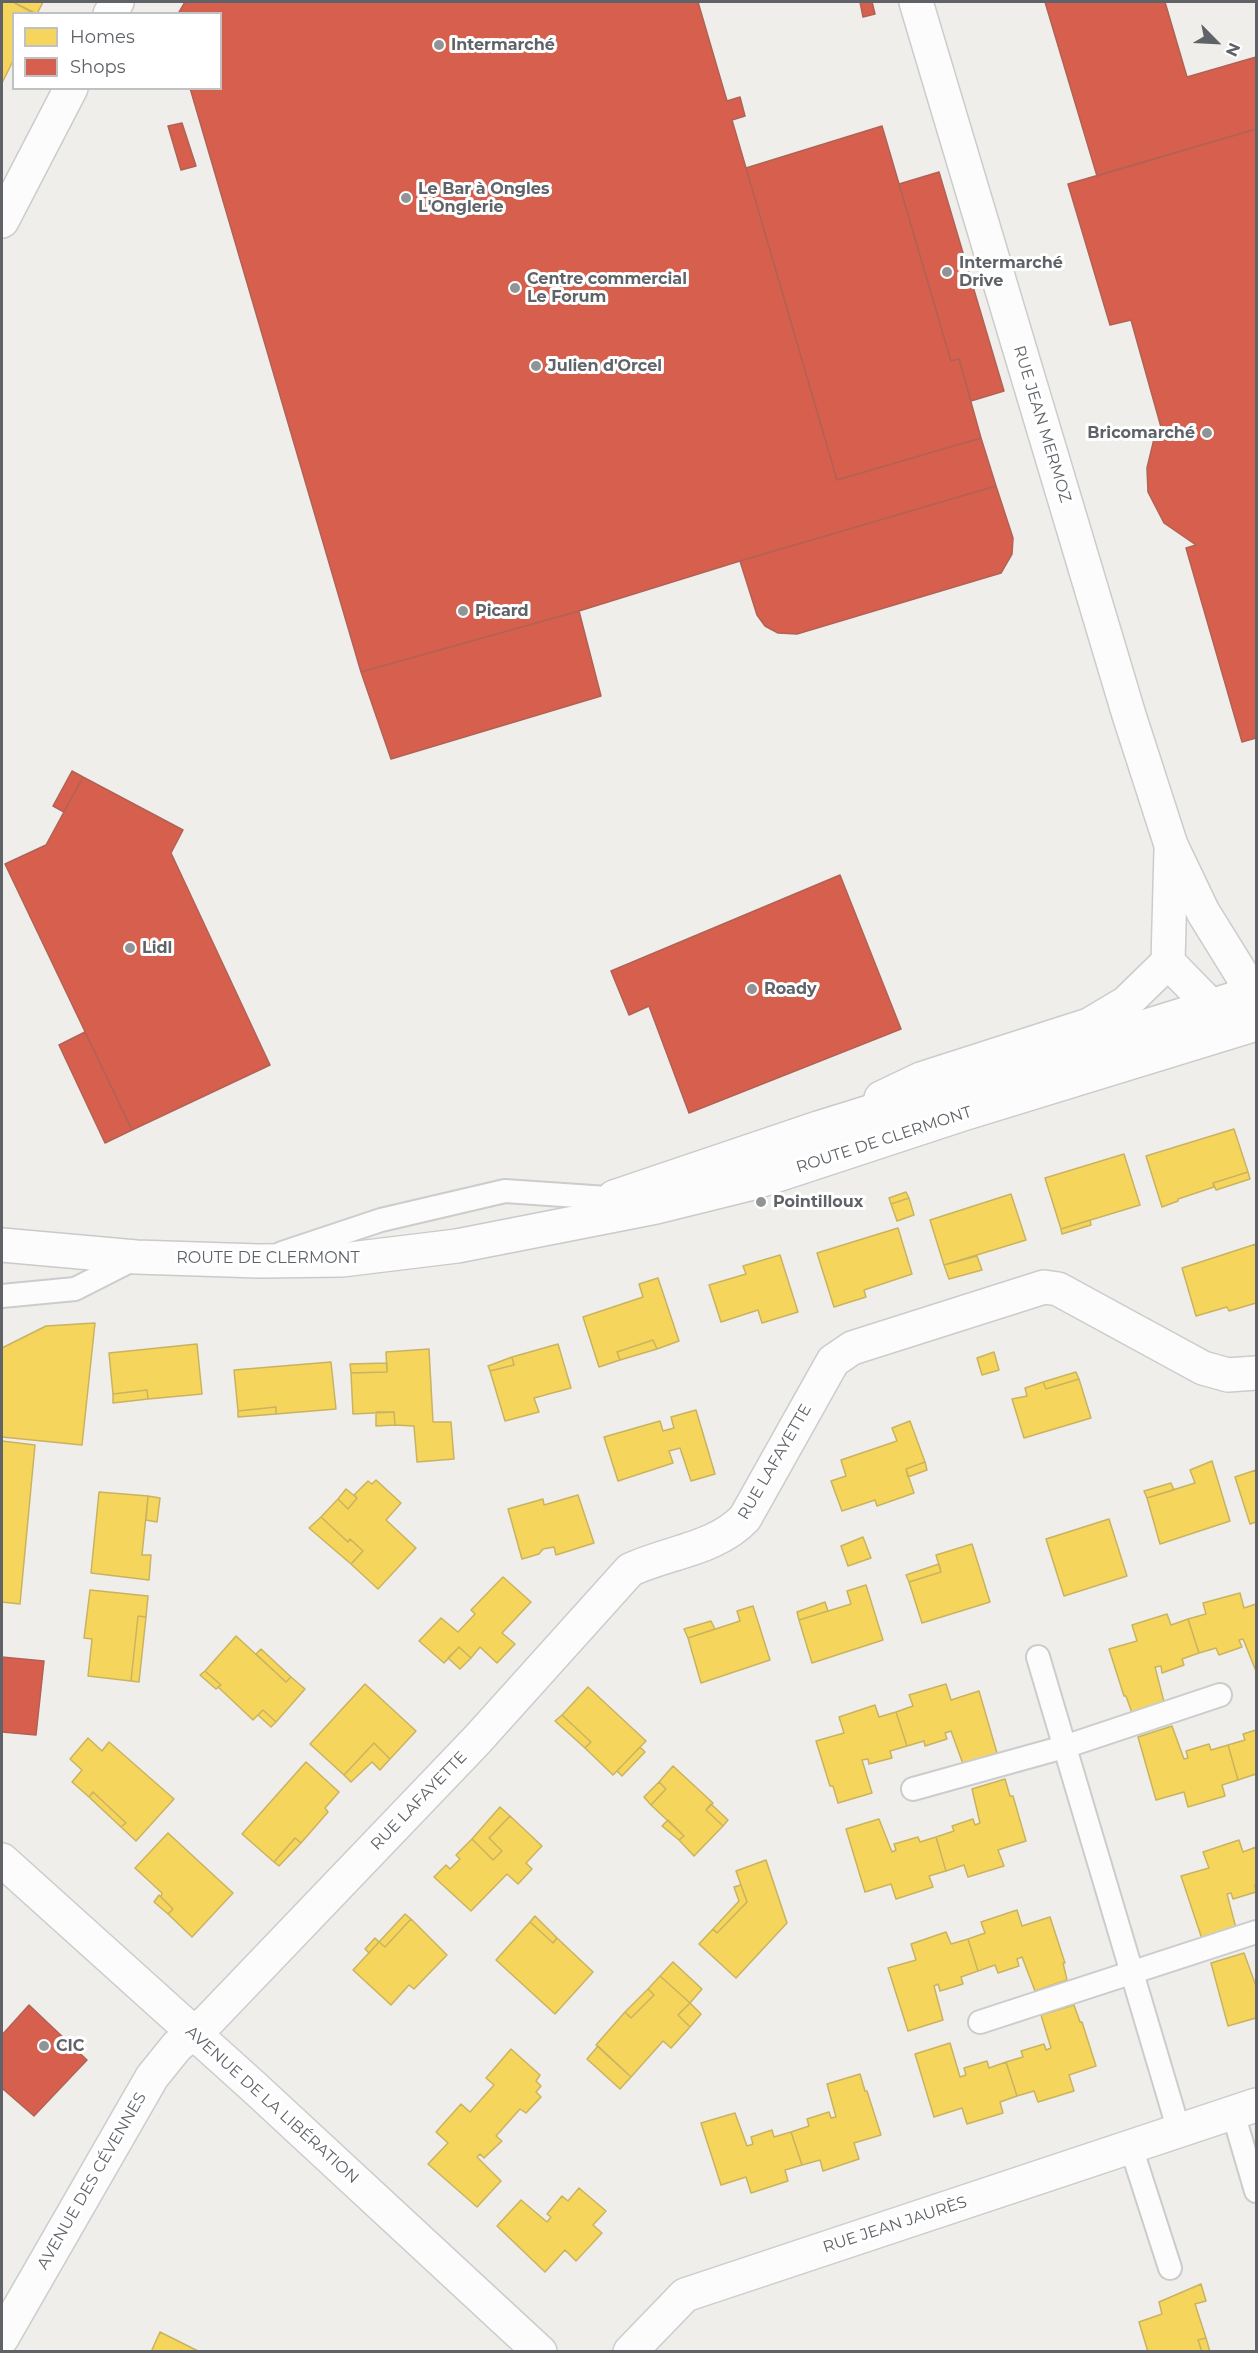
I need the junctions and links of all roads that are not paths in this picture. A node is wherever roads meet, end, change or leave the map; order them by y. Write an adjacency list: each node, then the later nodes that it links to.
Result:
1 (916, 2): 4 (street, RUE JEAN MERMOZ)
2 (70, 90): 3 (street)
3 (2, 220)
4 (1171, 845): 5 (street, RUE JEAN MERMOZ); 6 (street, RUE JEAN MERMOZ)
5 (1168, 962): 6 (street); 7 (street, ROUTE DE CLERMONT)
6 (1241, 1012): 7 (street, ROUTE DE CLERMONT); 9 (street, ROUTE DE CLERMONT)
7 (818, 1128): 8 (street, ROUTE DE CLERMONT)
8 (607, 1198): 9 (street, ROUTE DE CLERMONT); 12 (lane)
9 (542, 1231): 12 (street, ROUTE DE CLERMONT)
10 (2, 1245): 11 (street, ROUTE DE CLERMONT)
11 (136, 1257): 12 (street, ROUTE DE CLERMONT); 13 (street, ROUTE DE CLERMONT); 14 (lane)
12 (259, 1261)
13 (2, 1265)
14 (2, 1296)
15 (1257, 1373): 24 (street, RUE LAFAYETTE)
16 (1038, 1657): 18 (lane)
17 (1220, 1695): 18 (lane)
18 (1065, 1746): 19 (lane); 22 (lane)
19 (913, 1789)
20 (2, 1860): 24 (street, AVENUE DE LA LIBÉRATION)
21 (1257, 1932): 22 (lane)
22 (1132, 1973): 23 (lane); 26 (lane)
23 (980, 2022)
24 (192, 2032): 30 (street, AVENUE DES CÉVENNES); 31 (street, AVENUE DE LA LIBÉRATION)
25 (1245, 2109): 26 (street, RUE JEAN JAURÈS); 28 (lane)
26 (1179, 2131): 27 (street, RUE JEAN JAURÈS)
27 (1131, 2147): 29 (lane); 32 (street, RUE JEAN JAURÈS)
28 (1257, 2191)
29 (1170, 2268)
30 (2, 2338)
31 (540, 2352)
32 (630, 2352)

